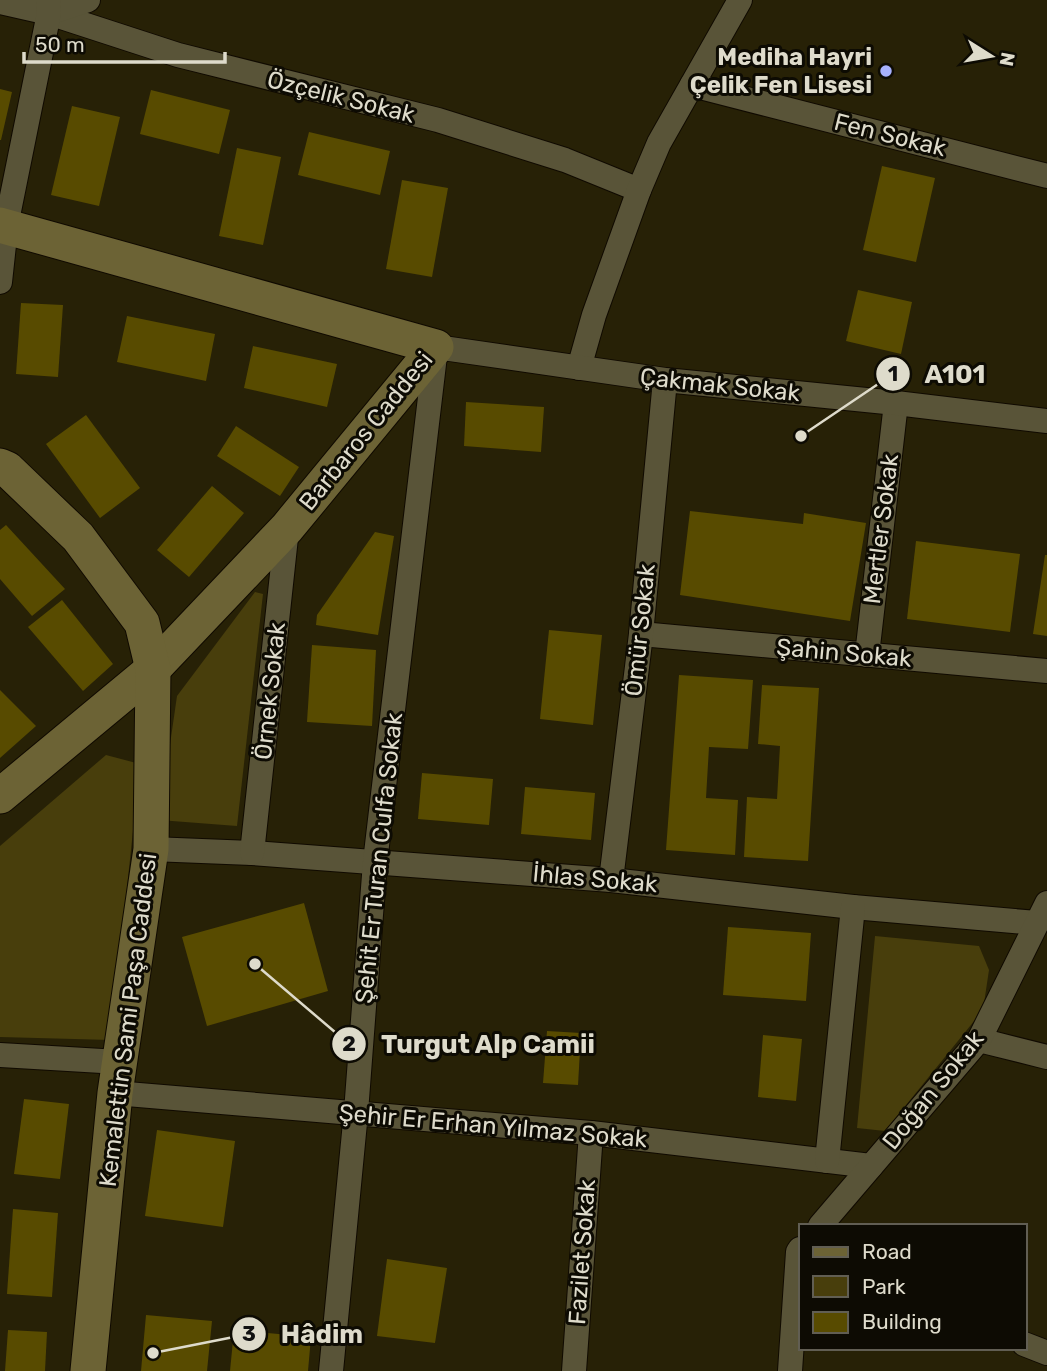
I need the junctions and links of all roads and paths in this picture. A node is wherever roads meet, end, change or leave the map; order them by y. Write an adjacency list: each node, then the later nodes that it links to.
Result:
1 (88, 0): 4 (street)
2 (740, 0): 5 (street)
3 (0, 2): 4 (street, Özçelik Sokak)
4 (49, 6): 7 (street, Özçelik Sokak); 8 (street)
5 (692, 85): 6 (street, Fen Sokak); 7 (street)
6 (1047, 176)
7 (639, 190): 11 (street)
8 (3, 226): 9 (street); 10 (main road, Barbaros Caddesi)
9 (0, 282)
10 (436, 347): 11 (street, Çakmak Sokak); 17 (main road, Barbaros Caddesi); 25 (street, Şehit Er Turan Culfa Sokak)
11 (579, 369): 12 (street, Çakmak Sokak)
12 (665, 380): 14 (street, Çakmak Sokak); 18 (street, Ömür Sokak)
13 (1047, 398): 15 (street)
14 (896, 403): 15 (street, Çakmak Sokak); 19 (street, Mertler Sokak)
15 (1040, 420)
16 (0, 466): 20 (main road, Kemalettin Sami Paşa Caddesi)
17 (287, 528): 20 (main road, Barbaros Caddesi); 24 (street, Örnek Sokak)
18 (641, 634): 19 (street, Şahin Sokak); 26 (street, Ömür Sokak)
19 (867, 655): 21 (street, Şahin Sokak)
20 (153, 669): 22 (main road, Barbaros Caddesi); 23 (main road, Kemalettin Sami Paşa Caddesi)
21 (1047, 671)
22 (0, 796)
23 (151, 849): 24 (street, İhlas Sokak); 32 (main road, Kemalettin Sami Paşa Caddesi)
24 (252, 853): 25 (street, İhlas Sokak)
25 (375, 862): 26 (street, İhlas Sokak); 33 (street, Şehit Er Turan Culfa Sokak)
26 (611, 880): 27 (street, İhlas Sokak)
27 (853, 907): 28 (street, İhlas Sokak); 35 (street)
28 (1042, 913): 29 (street, Doğan Sokak)
29 (979, 1040): 31 (street); 36 (street, Doğan Sokak)
30 (0, 1055): 32 (street)
31 (1047, 1057)
32 (117, 1078): 33 (street, Şehir Er Erhan Yılmaz Sokak); 41 (main road, Kemalettin Sami Paşa Caddesi)
33 (356, 1112): 34 (street, Şehir Er Erhan Yılmaz Sokak); 42 (street, Şehit Er Turan Culfa Sokak)
34 (590, 1133): 35 (street, Şehir Er Erhan Yılmaz Sokak); 43 (street, Fazilet Sokak)
35 (827, 1161): 36 (street, Şehir Er Erhan Yılmaz Sokak)
36 (871, 1166): 37 (street, Doğan Sokak)
37 (822, 1224)
38 (799, 1251): 44 (street)
39 (1026, 1345): 40 (street)
40 (1047, 1353)
41 (88, 1371)
42 (331, 1371)
43 (574, 1371)
44 (790, 1371)

